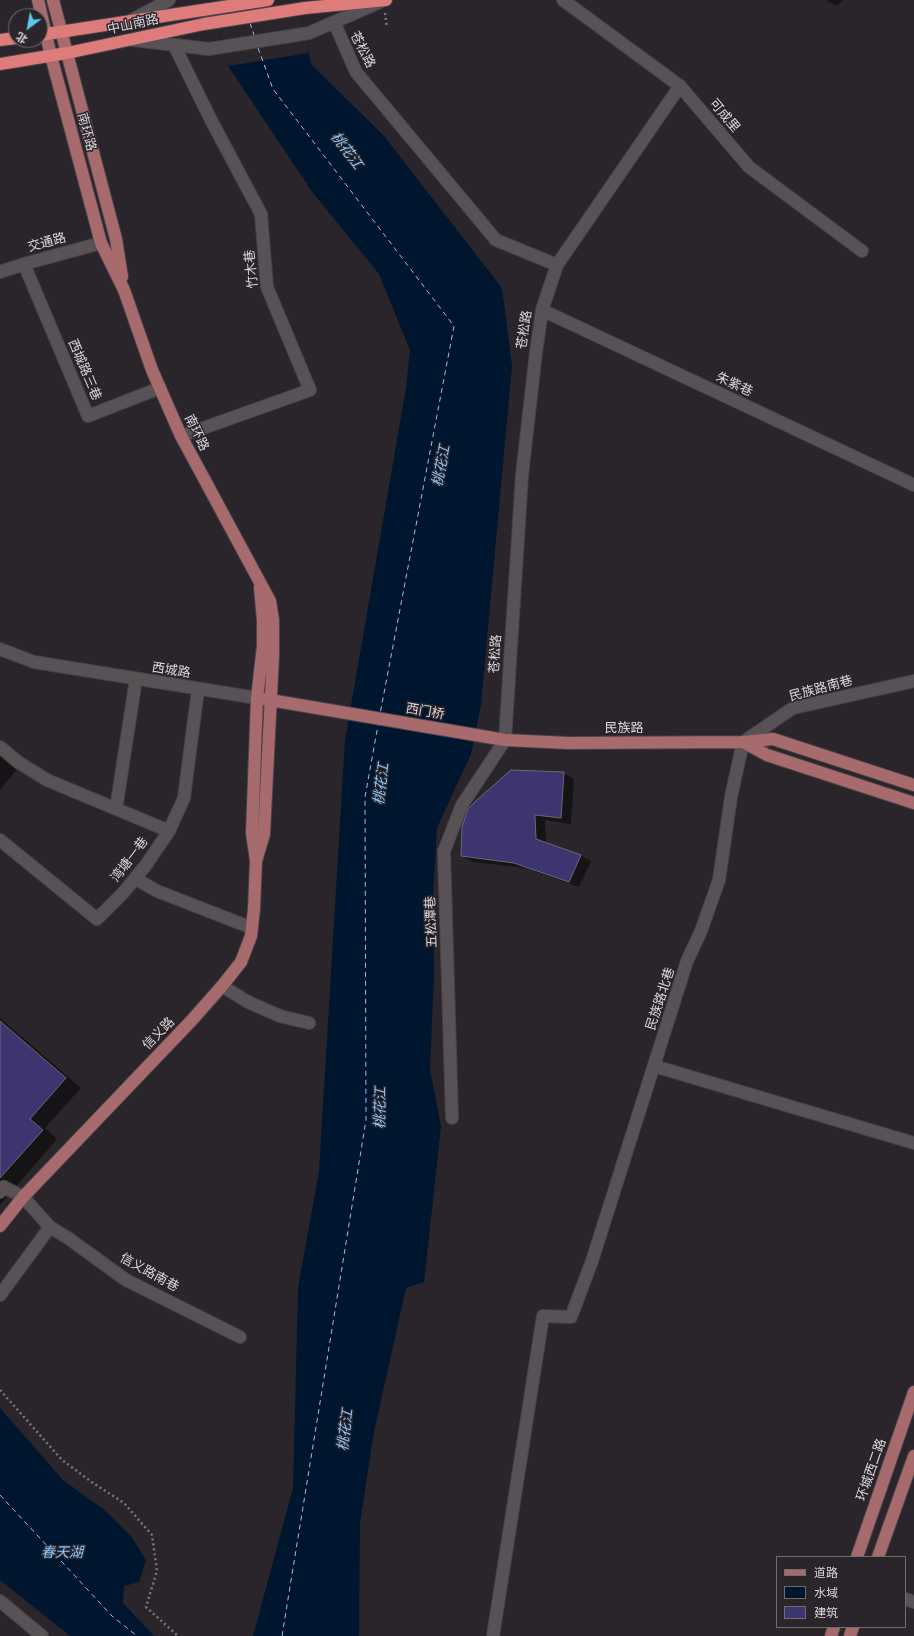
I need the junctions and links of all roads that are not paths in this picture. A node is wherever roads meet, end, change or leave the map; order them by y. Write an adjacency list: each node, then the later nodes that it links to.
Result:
1 (53, 0): 9 (main road, 南环路)
2 (169, 0): 8 (street)
3 (268, 0): 8 (highway, 中山南路)
4 (383, 0): 5 (highway); 7 (street); 11 (highway, 中山南路)
5 (386, 0)
6 (563, 0): 17 (street, 可成里)
7 (334, 22): 12 (street); 21 (street, 苍松路)
8 (125, 23): 9 (highway, 中山南路)
9 (61, 32): 10 (highway, 中山南路); 14 (main road, 南环路)
10 (48, 34)
11 (128, 40): 12 (street); 14 (highway, 中山南路)
12 (174, 45): 26 (street, 竹木巷)
13 (48, 48): 15 (main road, 南环路)
14 (67, 53): 15 (highway, 中山南路); 23 (main road, 南环路)
15 (51, 56): 16 (highway, 中山南路); 18 (main road, 南环路)
16 (0, 64)
17 (680, 86): 19 (street, 可成里); 21 (street)
18 (101, 243): 20 (street, 交通路); 23 (main road, 南环路)
19 (862, 251)
20 (24, 264): 22 (street, 交通路); 25 (street, 西城路三巷)
21 (557, 265): 24 (street, 苍松路)
22 (0, 272)
23 (124, 290): 25 (main road, 南环路)
24 (542, 310): 27 (street, 朱紫巷); 36 (street, 苍松路)
25 (160, 388): 26 (main road, 南环路)
26 (181, 436): 28 (main road, 南环路)
27 (914, 486)
28 (260, 581): 33 (main road, 南环路); 34 (main road, 南环路)
29 (0, 649): 30 (street, 西城路)
30 (136, 679): 32 (street, 西城路); 41 (street)
31 (914, 681): 37 (street, 民族路南巷)
32 (198, 689): 33 (street, 西城路); 42 (street, 湾塘一巷)
33 (257, 698): 34 (main road, 西城路); 44 (main road, 南环路)
34 (271, 700): 35 (main road, 西城路); 44 (main road, 南环路)
35 (339, 711): 36 (main road, 西门桥)
36 (505, 740): 37 (main road, 民族路); 50 (street, 五松潭巷)
37 (742, 742): 39 (main road, 民族路); 40 (main road, 民族路); 49 (street, 民族路北巷)
38 (0, 747): 41 (street)
39 (914, 785)
40 (914, 803)
41 (116, 809): 42 (street)
42 (169, 831): 45 (street, 湾塘一巷)
43 (0, 840): 45 (street, 湾塘一巷)
44 (256, 862): 46 (main road, 信义路)
45 (136, 879): 46 (street)
46 (252, 928): 47 (main road, 信义路)
47 (222, 986): 48 (street); 53 (main road, 信义路)
48 (309, 1023)
49 (654, 1066): 51 (street); 64 (street, 民族路北巷)
50 (452, 1118)
51 (914, 1143)
52 (0, 1192): 53 (street, 信义路南巷)
53 (23, 1197): 54 (main road, 信义路); 55 (street, 信义路南巷)
54 (0, 1226)
55 (50, 1226): 56 (street); 57 (street, 信义路南巷)
56 (0, 1295)
57 (240, 1337)
58 (914, 1392): 60 (main road, 环城西二路)
59 (914, 1456): 61 (main road)
60 (857, 1556)
61 (878, 1556)
62 (0, 1601): 63 (street)
63 (42, 1636)
64 (492, 1636)

